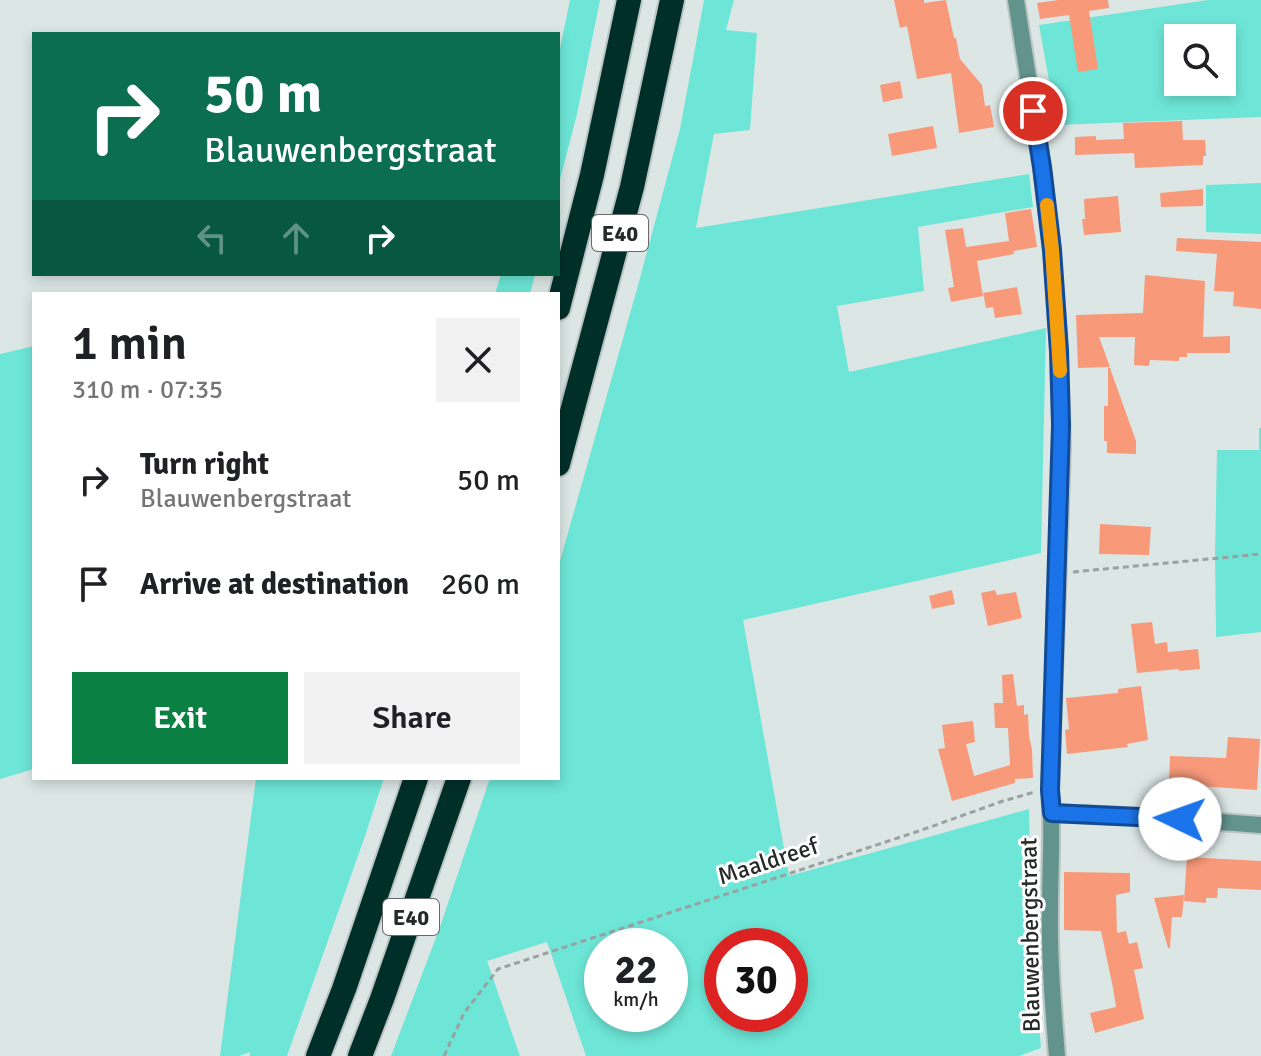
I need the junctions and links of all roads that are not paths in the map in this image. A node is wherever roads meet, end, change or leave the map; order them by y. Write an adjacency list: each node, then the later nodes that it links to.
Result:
1 (629, 0): 4 (highway, E40)
2 (672, 0): 5 (highway, E40)
3 (1016, 0): 8 (street, Blauwenbergstraat)
4 (560, 300)
5 (560, 457)
6 (415, 780): 10 (highway, E40)
7 (458, 780): 11 (highway, E40)
8 (1052, 813): 9 (street); 12 (street, Blauwenbergstraat)
9 (1261, 825)
10 (318, 1056)
11 (360, 1056)
12 (1057, 1056)

